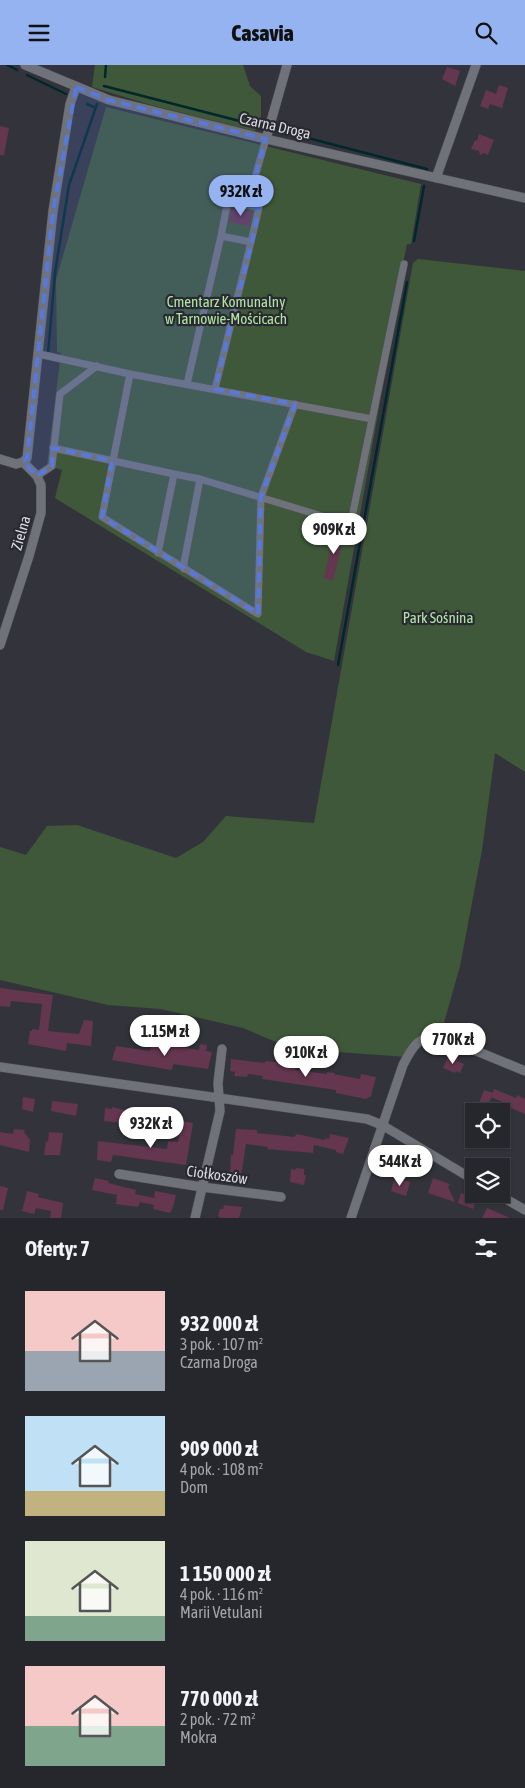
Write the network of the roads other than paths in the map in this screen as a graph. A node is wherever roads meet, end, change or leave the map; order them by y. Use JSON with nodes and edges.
{"nodes":[{"id":1,"x":25,"y":65,"type":"edge"},
{"id":2,"x":287,"y":65,"type":"edge"},
{"id":3,"x":476,"y":65,"type":"edge"},
{"id":4,"x":76,"y":87,"type":"junction"},
{"id":5,"x":266,"y":139,"type":"junction"},
{"id":6,"x":436,"y":178,"type":"junction"},
{"id":7,"x":525,"y":198,"type":"edge"},
{"id":8,"x":247,"y":205,"type":"junction"},
{"id":9,"x":221,"y":236,"type":"junction"},
{"id":10,"x":251,"y":242,"type":"junction"},
{"id":11,"x":404,"y":264,"type":"dead end"},
{"id":12,"x":40,"y":354,"type":"junction"},
{"id":13,"x":97,"y":366,"type":"junction"},
{"id":14,"x":130,"y":374,"type":"junction"},
{"id":15,"x":188,"y":384,"type":"junction"},
{"id":16,"x":215,"y":389,"type":"junction"},
{"id":17,"x":295,"y":405,"type":"junction"},
{"id":18,"x":372,"y":419,"type":"junction"},
{"id":19,"x":53,"y":449,"type":"junction"},
{"id":20,"x":0,"y":459,"type":"edge"},
{"id":21,"x":23,"y":461,"type":"junction"},
{"id":22,"x":112,"y":461,"type":"junction"},
{"id":23,"x":174,"y":474,"type":"junction"},
{"id":24,"x":37,"y":476,"type":"junction"},
{"id":25,"x":200,"y":479,"type":"junction"},
{"id":26,"x":261,"y":497,"type":"junction"},
{"id":27,"x":334,"y":520,"type":"dead end"},
{"id":28,"x":351,"y":522,"type":"dead end"},
{"id":29,"x":158,"y":553,"type":"junction"},
{"id":30,"x":184,"y":569,"type":"junction"},
{"id":31,"x":4,"y":621,"type":"edge"},
{"id":32,"x":0,"y":645,"type":"edge"},
{"id":33,"x":222,"y":1049,"type":"dead end"},
{"id":34,"x":0,"y":1067,"type":"edge"},
{"id":35,"x":525,"y":1071,"type":"edge"},
{"id":36,"x":219,"y":1098,"type":"junction"},
{"id":37,"x":382,"y":1125,"type":"junction"},
{"id":38,"x":118,"y":1174,"type":"dead end"},
{"id":39,"x":465,"y":1175,"type":"edge"},
{"id":40,"x":202,"y":1187,"type":"junction"},
{"id":41,"x":281,"y":1197,"type":"dead end"},
{"id":42,"x":510,"y":1201,"type":"edge"},
{"id":43,"x":525,"y":1210,"type":"edge"},
{"id":44,"x":195,"y":1218,"type":"edge"},
{"id":45,"x":351,"y":1218,"type":"edge"}],
"edges":[{"from":1,"to":4,"type":"street","name":"Czarna Droga"},
{"from":2,"to":5,"type":"street"},
{"from":3,"to":6,"type":"street"},
{"from":4,"to":5,"type":"street","name":"Czarna Droga"},
{"from":4,"to":12,"type":"street"},
{"from":5,"to":6,"type":"street","name":"Czarna Droga"},
{"from":5,"to":8,"type":"street"},
{"from":6,"to":7,"type":"street","name":"Czarna Droga"},
{"from":8,"to":9,"type":"street"},
{"from":8,"to":10,"type":"street"},
{"from":9,"to":10,"type":"street"},
{"from":9,"to":15,"type":"street"},
{"from":10,"to":16,"type":"street"},
{"from":11,"to":18,"type":"street"},
{"from":12,"to":13,"type":"street"},
{"from":12,"to":21,"type":"street"},
{"from":13,"to":14,"type":"street"},
{"from":13,"to":19,"type":"street"},
{"from":14,"to":15,"type":"street"},
{"from":14,"to":22,"type":"street"},
{"from":15,"to":16,"type":"street"},
{"from":16,"to":17,"type":"street"},
{"from":17,"to":18,"type":"street"},
{"from":17,"to":26,"type":"street"},
{"from":18,"to":28,"type":"street"},
{"from":19,"to":22,"type":"street"},
{"from":19,"to":24,"type":"street"},
{"from":20,"to":21,"type":"street"},
{"from":21,"to":24,"type":"street"},
{"from":22,"to":23,"type":"street"},
{"from":22,"to":29,"type":"street"},
{"from":23,"to":25,"type":"street"},
{"from":23,"to":29,"type":"street"},
{"from":24,"to":31,"type":"street","name":"Zielna"},
{"from":25,"to":26,"type":"street"},
{"from":25,"to":30,"type":"street"},
{"from":26,"to":27,"type":"street"},
{"from":26,"to":30,"type":"street"},
{"from":29,"to":30,"type":"street"},
{"from":31,"to":32,"type":"street","name":"Zielna"},
{"from":33,"to":36,"type":"street"},
{"from":34,"to":36,"type":"street"},
{"from":35,"to":37,"type":"street"},
{"from":36,"to":37,"type":"street"},
{"from":36,"to":40,"type":"street"},
{"from":37,"to":39,"type":"street"},
{"from":37,"to":45,"type":"street"},
{"from":38,"to":40,"type":"street","name":"Ciołkoszów"},
{"from":40,"to":41,"type":"street","name":"Ciołkoszów"},
{"from":40,"to":44,"type":"street"},
{"from":42,"to":43,"type":"street"}]}
